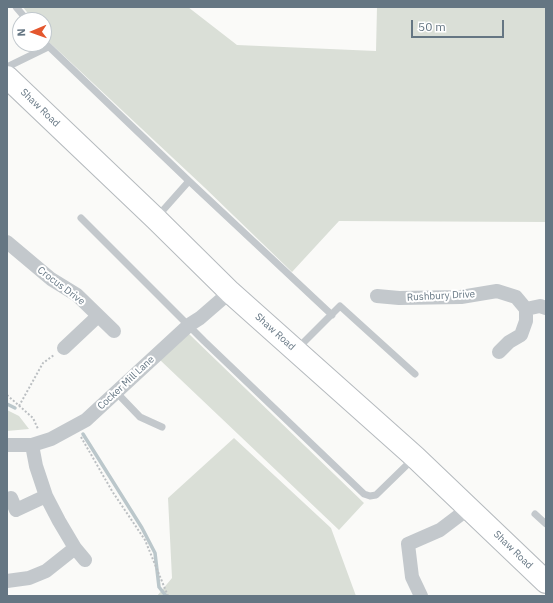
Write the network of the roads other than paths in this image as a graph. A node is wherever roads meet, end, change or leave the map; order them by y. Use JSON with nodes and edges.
{"nodes":[{"id":1,"x":52,"y":50,"type":"edge"},
{"id":2,"x":32,"y":52,"type":"edge"},
{"id":3,"x":7,"y":67,"type":"edge"},
{"id":4,"x":7,"y":77,"type":"edge"},
{"id":5,"x":189,"y":181,"type":"junction"},
{"id":6,"x":81,"y":218,"type":"dead end"},
{"id":7,"x":156,"y":219,"type":"junction"},
{"id":8,"x":8,"y":245,"type":"edge"},
{"id":9,"x":230,"y":292,"type":"junction"},
{"id":10,"x":377,"y":296,"type":"dead end"},
{"id":11,"x":546,"y":308,"type":"edge"},
{"id":12,"x":526,"y":309,"type":"junction"},
{"id":13,"x":332,"y":315,"type":"junction"},
{"id":14,"x":98,"y":316,"type":"junction"},
{"id":15,"x":189,"y":325,"type":"junction"},
{"id":16,"x":114,"y":331,"type":"dead end"},
{"id":17,"x":64,"y":348,"type":"road end"},
{"id":18,"x":296,"y":350,"type":"junction"},
{"id":19,"x":499,"y":352,"type":"dead end"},
{"id":20,"x":415,"y":374,"type":"dead end"},
{"id":21,"x":116,"y":392,"type":"junction"},
{"id":22,"x":162,"y":427,"type":"dead end"},
{"id":23,"x":7,"y":445,"type":"edge"},
{"id":24,"x":32,"y":445,"type":"junction"},
{"id":25,"x":415,"y":457,"type":"junction"},
{"id":26,"x":46,"y":496,"type":"junction"},
{"id":27,"x":11,"y":508,"type":"edge"},
{"id":28,"x":469,"y":508,"type":"junction"},
{"id":29,"x":535,"y":514,"type":"dead end"},
{"id":30,"x":546,"y":524,"type":"edge"},
{"id":31,"x":75,"y":548,"type":"junction"},
{"id":32,"x":85,"y":560,"type":"dead end"},
{"id":33,"x":7,"y":581,"type":"edge"},
{"id":34,"x":543,"y":585,"type":"edge"},
{"id":35,"x":421,"y":596,"type":"edge"}],
"edges":[{"from":1,"to":5,"type":"lane"},
{"from":2,"to":3,"type":"lane"},
{"from":4,"to":7,"type":"main road","name":"Shaw Road"},
{"from":5,"to":7,"type":"lane"},
{"from":5,"to":13,"type":"lane"},
{"from":6,"to":15,"type":"lane"},
{"from":7,"to":9,"type":"main road","name":"Shaw Road"},
{"from":8,"to":14,"type":"street","name":"Crocus Drive"},
{"from":9,"to":15,"type":"street","name":"Cocker Mill Lane"},
{"from":9,"to":18,"type":"main road","name":"Shaw Road"},
{"from":10,"to":12,"type":"street","name":"Rushbury Drive"},
{"from":11,"to":12,"type":"street"},
{"from":12,"to":19,"type":"street"},
{"from":13,"to":18,"type":"lane"},
{"from":13,"to":20,"type":"lane"},
{"from":14,"to":16,"type":"street","name":"Crocus Drive"},
{"from":14,"to":17,"type":"street"},
{"from":15,"to":21,"type":"street","name":"Cocker Mill Lane"},
{"from":15,"to":25,"type":"lane"},
{"from":18,"to":25,"type":"main road","name":"Shaw Road"},
{"from":21,"to":22,"type":"lane"},
{"from":21,"to":24,"type":"street","name":"Cocker Mill Lane"},
{"from":23,"to":24,"type":"street","name":"Cocker Mill Lane"},
{"from":24,"to":26,"type":"street"},
{"from":25,"to":28,"type":"main road","name":"Shaw Road"},
{"from":26,"to":27,"type":"street"},
{"from":26,"to":31,"type":"street"},
{"from":28,"to":34,"type":"main road","name":"Shaw Road"},
{"from":28,"to":35,"type":"street"},
{"from":29,"to":30,"type":"lane"},
{"from":31,"to":32,"type":"street"},
{"from":31,"to":33,"type":"street"}]}
